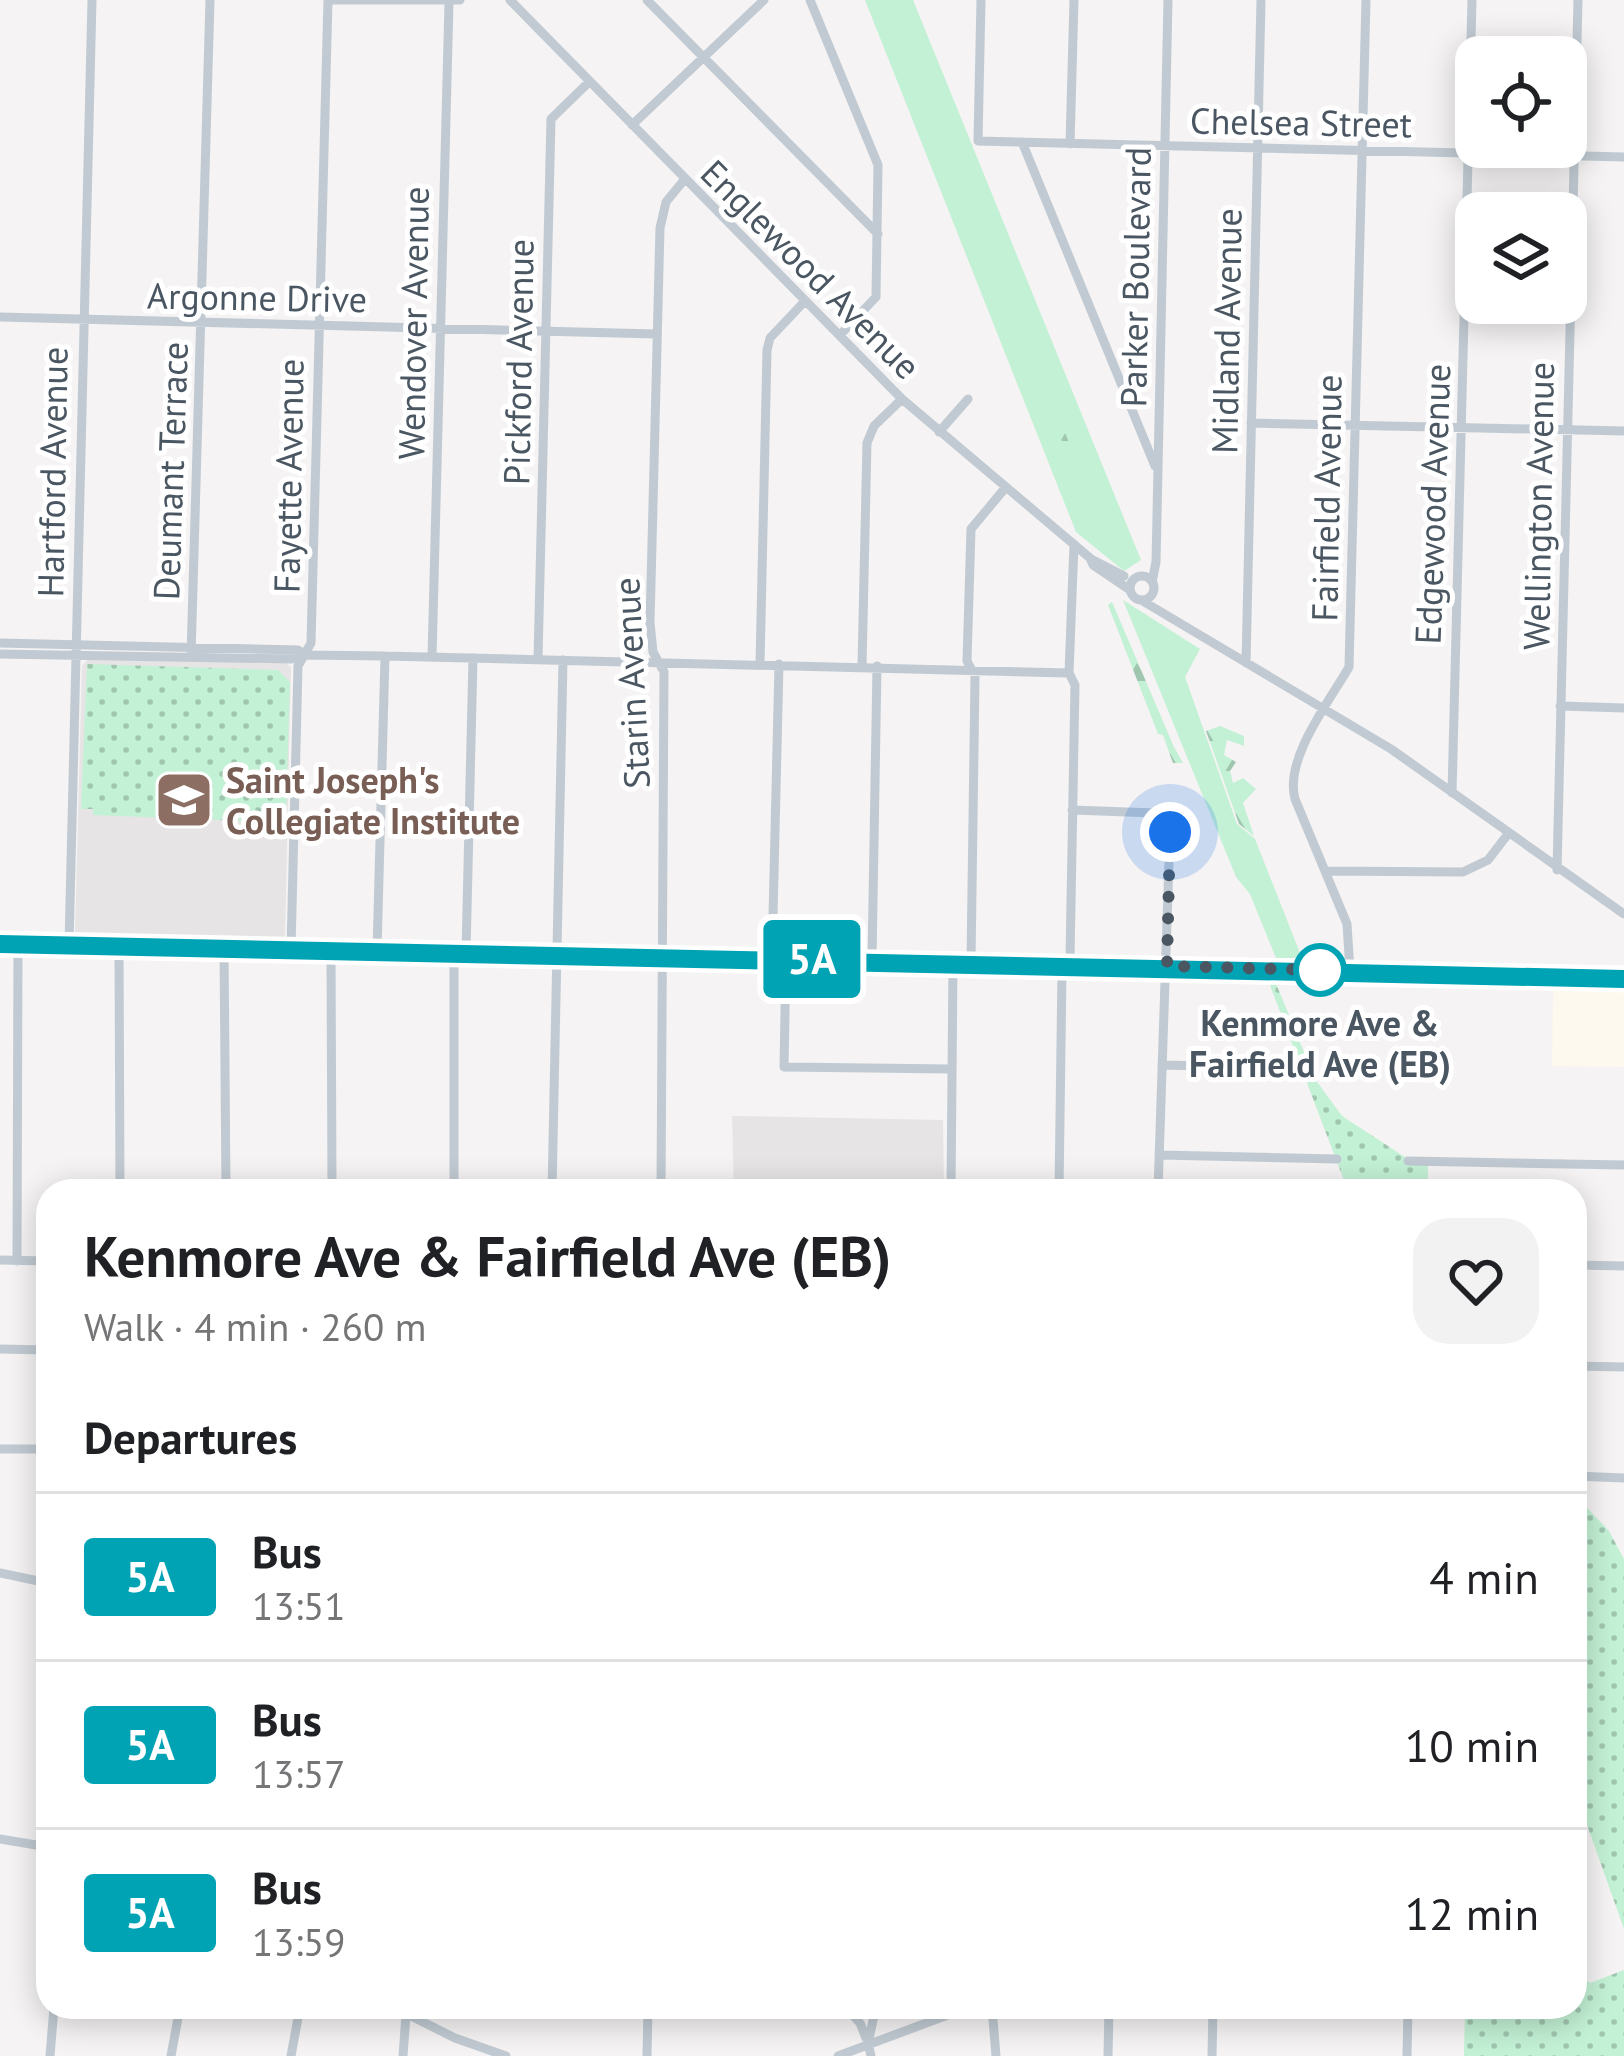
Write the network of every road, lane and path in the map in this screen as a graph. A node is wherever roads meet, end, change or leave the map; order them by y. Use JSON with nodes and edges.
{"nodes":[{"id":1,"x":92,"y":0,"type":"edge"},
{"id":2,"x":210,"y":0,"type":"edge"},
{"id":3,"x":330,"y":0,"type":"edge"},
{"id":4,"x":509,"y":0,"type":"edge"},
{"id":5,"x":647,"y":0,"type":"edge"},
{"id":6,"x":764,"y":0,"type":"edge"},
{"id":7,"x":810,"y":0,"type":"edge"},
{"id":8,"x":981,"y":0,"type":"edge"},
{"id":9,"x":1074,"y":0,"type":"edge"},
{"id":10,"x":1168,"y":0,"type":"edge"},
{"id":11,"x":1261,"y":0,"type":"edge"},
{"id":12,"x":1366,"y":0,"type":"edge"},
{"id":13,"x":1472,"y":0,"type":"edge"},
{"id":14,"x":1578,"y":0,"type":"edge"},
{"id":15,"x":454,"y":1,"type":"edge"},
{"id":16,"x":1471,"y":36,"type":"edge"},
{"id":17,"x":1577,"y":36,"type":"edge"},
{"id":18,"x":702,"y":57,"type":"junction"},
{"id":19,"x":589,"y":82,"type":"junction"},
{"id":20,"x":632,"y":125,"type":"junction"},
{"id":21,"x":1022,"y":142,"type":"junction"},
{"id":22,"x":1070,"y":144,"type":"junction"},
{"id":23,"x":1165,"y":146,"type":"junction"},
{"id":24,"x":1258,"y":147,"type":"junction"},
{"id":25,"x":1362,"y":150,"type":"junction"},
{"id":26,"x":1455,"y":153,"type":"edge"},
{"id":27,"x":1587,"y":156,"type":"edge"},
{"id":28,"x":1624,"y":157,"type":"edge"},
{"id":29,"x":1468,"y":168,"type":"edge"},
{"id":30,"x":1574,"y":168,"type":"edge"},
{"id":31,"x":684,"y":180,"type":"junction"},
{"id":32,"x":878,"y":234,"type":"junction"},
{"id":33,"x":805,"y":301,"type":"junction"},
{"id":34,"x":0,"y":317,"type":"edge"},
{"id":35,"x":83,"y":319,"type":"junction"},
{"id":36,"x":201,"y":322,"type":"junction"},
{"id":37,"x":318,"y":325,"type":"junction"},
{"id":38,"x":440,"y":328,"type":"junction"},
{"id":39,"x":546,"y":331,"type":"junction"},
{"id":40,"x":658,"y":334,"type":"junction"},
{"id":41,"x":840,"y":335,"type":"junction"},
{"id":42,"x":968,"y":398,"type":"dead end"},
{"id":43,"x":902,"y":399,"type":"junction"},
{"id":44,"x":1251,"y":423,"type":"junction"},
{"id":45,"x":1355,"y":425,"type":"junction"},
{"id":46,"x":1461,"y":428,"type":"junction"},
{"id":47,"x":1567,"y":430,"type":"junction"},
{"id":48,"x":1624,"y":431,"type":"edge"},
{"id":49,"x":939,"y":432,"type":"junction"},
{"id":50,"x":1157,"y":471,"type":"junction"},
{"id":51,"x":1006,"y":487,"type":"junction"},
{"id":52,"x":1074,"y":544,"type":"junction"},
{"id":53,"x":1154,"y":555,"type":"junction"},
{"id":54,"x":1134,"y":582,"type":"junction"},
{"id":55,"x":1153,"y":585,"type":"junction"},
{"id":56,"x":1141,"y":600,"type":"junction"},
{"id":57,"x":1166,"y":613,"type":"junction"},
{"id":58,"x":0,"y":643,"type":"edge"},
{"id":59,"x":74,"y":649,"type":"junction"},
{"id":60,"x":192,"y":651,"type":"junction"},
{"id":61,"x":0,"y":654,"type":"edge"},
{"id":62,"x":305,"y":655,"type":"junction"},
{"id":63,"x":385,"y":656,"type":"junction"},
{"id":64,"x":432,"y":657,"type":"junction"},
{"id":65,"x":473,"y":658,"type":"junction"},
{"id":66,"x":538,"y":659,"type":"junction"},
{"id":67,"x":563,"y":660,"type":"junction"},
{"id":68,"x":659,"y":662,"type":"junction"},
{"id":69,"x":1246,"y":663,"type":"junction"},
{"id":70,"x":760,"y":664,"type":"junction"},
{"id":71,"x":779,"y":664,"type":"junction"},
{"id":72,"x":862,"y":666,"type":"junction"},
{"id":73,"x":877,"y":666,"type":"junction"},
{"id":74,"x":972,"y":669,"type":"junction"},
{"id":75,"x":1069,"y":673,"type":"junction"},
{"id":76,"x":1560,"y":706,"type":"junction"},
{"id":77,"x":1624,"y":708,"type":"edge"},
{"id":78,"x":1325,"y":710,"type":"junction"},
{"id":79,"x":1452,"y":793,"type":"junction"},
{"id":80,"x":1072,"y":811,"type":"junction"},
{"id":81,"x":1508,"y":834,"type":"junction"},
{"id":82,"x":1557,"y":870,"type":"junction"},
{"id":83,"x":1324,"y":871,"type":"junction"},
{"id":84,"x":1624,"y":914,"type":"edge"},
{"id":85,"x":0,"y":944,"type":"edge"},
{"id":86,"x":18,"y":944,"type":"junction"},
{"id":87,"x":69,"y":945,"type":"junction"},
{"id":88,"x":119,"y":946,"type":"junction"},
{"id":89,"x":224,"y":948,"type":"junction"},
{"id":90,"x":291,"y":949,"type":"junction"},
{"id":91,"x":331,"y":950,"type":"junction"},
{"id":92,"x":377,"y":951,"type":"junction"},
{"id":93,"x":460,"y":952,"type":"junction"},
{"id":94,"x":556,"y":954,"type":"junction"},
{"id":95,"x":664,"y":956,"type":"junction"},
{"id":96,"x":779,"y":958,"type":"junction"},
{"id":97,"x":872,"y":960,"type":"junction"},
{"id":98,"x":953,"y":962,"type":"junction"},
{"id":99,"x":971,"y":962,"type":"junction"},
{"id":100,"x":1066,"y":964,"type":"junction"},
{"id":101,"x":1167,"y":966,"type":"junction"},
{"id":102,"x":1350,"y":971,"type":"junction"},
{"id":103,"x":1624,"y":979,"type":"edge"},
{"id":104,"x":1162,"y":1065,"type":"junction"},
{"id":105,"x":1296,"y":1068,"type":"dead end"},
{"id":106,"x":952,"y":1069,"type":"junction"},
{"id":107,"x":1160,"y":1154,"type":"junction"},
{"id":108,"x":1336,"y":1159,"type":"dead end"},
{"id":109,"x":1408,"y":1161,"type":"dead end"},
{"id":110,"x":1624,"y":1165,"type":"edge"},
{"id":111,"x":119,"y":1179,"type":"edge"},
{"id":112,"x":226,"y":1179,"type":"edge"},
{"id":113,"x":332,"y":1179,"type":"edge"},
{"id":114,"x":454,"y":1179,"type":"edge"},
{"id":115,"x":552,"y":1179,"type":"edge"},
{"id":116,"x":661,"y":1179,"type":"edge"},
{"id":117,"x":951,"y":1179,"type":"edge"},
{"id":118,"x":1059,"y":1179,"type":"edge"},
{"id":119,"x":1159,"y":1179,"type":"edge"},
{"id":120,"x":0,"y":1261,"type":"edge"},
{"id":121,"x":17,"y":1261,"type":"junction"},
{"id":122,"x":36,"y":1262,"type":"edge"},
{"id":123,"x":1587,"y":1265,"type":"edge"},
{"id":124,"x":1624,"y":1266,"type":"edge"},
{"id":125,"x":0,"y":1349,"type":"edge"},
{"id":126,"x":36,"y":1350,"type":"edge"},
{"id":127,"x":1587,"y":1366,"type":"edge"},
{"id":128,"x":1624,"y":1367,"type":"edge"},
{"id":129,"x":0,"y":1449,"type":"edge"},
{"id":130,"x":36,"y":1449,"type":"edge"},
{"id":131,"x":1587,"y":1476,"type":"edge"},
{"id":132,"x":1624,"y":1478,"type":"edge"},
{"id":133,"x":0,"y":1573,"type":"edge"},
{"id":134,"x":36,"y":1580,"type":"edge"},
{"id":135,"x":0,"y":1839,"type":"edge"},
{"id":136,"x":36,"y":1845,"type":"edge"},
{"id":137,"x":53,"y":2019,"type":"edge"},
{"id":138,"x":179,"y":2019,"type":"edge"},
{"id":139,"x":298,"y":2019,"type":"edge"},
{"id":140,"x":406,"y":2019,"type":"edge"},
{"id":141,"x":416,"y":2019,"type":"edge"},
{"id":142,"x":649,"y":2019,"type":"edge"},
{"id":143,"x":856,"y":2019,"type":"edge"},
{"id":144,"x":873,"y":2019,"type":"edge"},
{"id":145,"x":935,"y":2019,"type":"edge"},
{"id":146,"x":993,"y":2019,"type":"edge"},
{"id":147,"x":1109,"y":2019,"type":"edge"},
{"id":148,"x":1213,"y":2019,"type":"edge"},
{"id":149,"x":1408,"y":2019,"type":"edge"},
{"id":150,"x":868,"y":2043,"type":"junction"},
{"id":151,"x":50,"y":2056,"type":"edge"},
{"id":152,"x":171,"y":2056,"type":"edge"},
{"id":153,"x":291,"y":2056,"type":"edge"},
{"id":154,"x":403,"y":2056,"type":"edge"},
{"id":155,"x":506,"y":2056,"type":"edge"},
{"id":156,"x":647,"y":2056,"type":"edge"},
{"id":157,"x":838,"y":2056,"type":"edge"},
{"id":158,"x":872,"y":2056,"type":"edge"},
{"id":159,"x":996,"y":2056,"type":"edge"},
{"id":160,"x":1108,"y":2056,"type":"edge"},
{"id":161,"x":1212,"y":2056,"type":"edge"},
{"id":162,"x":1407,"y":2056,"type":"edge"}],
"edges":[{"from":1,"to":35,"type":"street","name":"Hartford Avenue"},
{"from":2,"to":36,"type":"street","name":"Deumant Terrace"},
{"from":3,"to":15,"type":"street"},
{"from":3,"to":37,"type":"street","name":"Fayette Avenue"},
{"from":4,"to":19,"type":"street","name":"Englewood Avenue"},
{"from":5,"to":18,"type":"street"},
{"from":6,"to":18,"type":"street"},
{"from":7,"to":32,"type":"street"},
{"from":8,"to":21,"type":"street","name":"Chelsea Street"},
{"from":9,"to":22,"type":"street"},
{"from":10,"to":23,"type":"street","name":"Parker Boulevard"},
{"from":11,"to":24,"type":"street","name":"Midland Avenue"},
{"from":12,"to":25,"type":"street","name":"Fairfield Avenue"},
{"from":13,"to":16,"type":"street","name":"Edgewood Avenue"},
{"from":14,"to":17,"type":"street","name":"Wellington Avenue"},
{"from":15,"to":38,"type":"street","name":"Wendover Avenue"},
{"from":18,"to":20,"type":"street"},
{"from":18,"to":32,"type":"street"},
{"from":19,"to":20,"type":"street","name":"Englewood Avenue"},
{"from":19,"to":39,"type":"street","name":"Pickford Avenue"},
{"from":20,"to":31,"type":"street","name":"Englewood Avenue"},
{"from":21,"to":22,"type":"street","name":"Chelsea Street"},
{"from":21,"to":50,"type":"street"},
{"from":22,"to":23,"type":"street","name":"Chelsea Street"},
{"from":23,"to":24,"type":"street","name":"Chelsea Street"},
{"from":23,"to":50,"type":"street","name":"Parker Boulevard"},
{"from":24,"to":25,"type":"street","name":"Chelsea Street"},
{"from":24,"to":44,"type":"street","name":"Midland Avenue"},
{"from":25,"to":26,"type":"street","name":"Chelsea Street"},
{"from":25,"to":45,"type":"street","name":"Fairfield Avenue"},
{"from":27,"to":28,"type":"street","name":"Chelsea Street"},
{"from":29,"to":46,"type":"street","name":"Edgewood Avenue"},
{"from":30,"to":47,"type":"street","name":"Wellington Avenue"},
{"from":31,"to":33,"type":"street","name":"Englewood Avenue"},
{"from":31,"to":40,"type":"street","name":"Starin Avenue"},
{"from":32,"to":41,"type":"street"},
{"from":33,"to":41,"type":"street","name":"Englewood Avenue"},
{"from":33,"to":70,"type":"street"},
{"from":34,"to":35,"type":"street","name":"Argonne Drive"},
{"from":35,"to":36,"type":"street","name":"Argonne Drive"},
{"from":35,"to":59,"type":"street","name":"Hartford Avenue"},
{"from":36,"to":37,"type":"street","name":"Argonne Drive"},
{"from":36,"to":60,"type":"street","name":"Deumant Terrace"},
{"from":37,"to":38,"type":"street","name":"Argonne Drive"},
{"from":37,"to":62,"type":"street","name":"Fayette Avenue"},
{"from":38,"to":39,"type":"street","name":"Argonne Drive"},
{"from":38,"to":64,"type":"street","name":"Wendover Avenue"},
{"from":39,"to":40,"type":"street","name":"Argonne Drive"},
{"from":39,"to":66,"type":"street","name":"Pickford Avenue"},
{"from":40,"to":68,"type":"street","name":"Starin Avenue"},
{"from":41,"to":43,"type":"street","name":"Englewood Avenue"},
{"from":42,"to":49,"type":"street"},
{"from":43,"to":49,"type":"street","name":"Englewood Avenue"},
{"from":43,"to":72,"type":"street"},
{"from":44,"to":45,"type":"street"},
{"from":44,"to":69,"type":"street","name":"Midland Avenue"},
{"from":45,"to":46,"type":"street"},
{"from":45,"to":78,"type":"street","name":"Fairfield Avenue"},
{"from":46,"to":47,"type":"street"},
{"from":46,"to":79,"type":"street","name":"Edgewood Avenue"},
{"from":47,"to":48,"type":"street"},
{"from":47,"to":76,"type":"street","name":"Wellington Avenue"},
{"from":49,"to":51,"type":"street","name":"Englewood Avenue"},
{"from":50,"to":53,"type":"street","name":"Parker Boulevard"},
{"from":51,"to":52,"type":"street","name":"Englewood Avenue"},
{"from":51,"to":74,"type":"street"},
{"from":52,"to":54,"type":"street","name":"Englewood Avenue"},
{"from":52,"to":75,"type":"street"},
{"from":53,"to":54,"type":"street"},
{"from":53,"to":55,"type":"street","name":"Parker Boulevard"},
{"from":54,"to":55,"type":"street","name":"Englewood Avenue"},
{"from":54,"to":56,"type":"street","name":"Englewood Avenue"},
{"from":55,"to":56,"type":"street"},
{"from":55,"to":57,"type":"street"},
{"from":56,"to":57,"type":"street","name":"Englewood Avenue"},
{"from":57,"to":69,"type":"street","name":"Englewood Avenue"},
{"from":58,"to":59,"type":"street"},
{"from":59,"to":60,"type":"street"},
{"from":59,"to":61,"type":"street"},
{"from":59,"to":87,"type":"street","name":"Hartford Avenue"},
{"from":60,"to":62,"type":"street"},
{"from":62,"to":63,"type":"street"},
{"from":62,"to":90,"type":"street","name":"Fayette Avenue"},
{"from":63,"to":64,"type":"street"},
{"from":63,"to":92,"type":"street"},
{"from":64,"to":65,"type":"street"},
{"from":65,"to":66,"type":"street"},
{"from":65,"to":93,"type":"street"},
{"from":66,"to":67,"type":"street"},
{"from":67,"to":68,"type":"street"},
{"from":67,"to":94,"type":"street"},
{"from":68,"to":70,"type":"street"},
{"from":68,"to":95,"type":"street","name":"Starin Avenue"},
{"from":69,"to":78,"type":"street","name":"Englewood Avenue"},
{"from":70,"to":71,"type":"street"},
{"from":71,"to":72,"type":"street"},
{"from":71,"to":96,"type":"street"},
{"from":72,"to":73,"type":"street"},
{"from":73,"to":74,"type":"street"},
{"from":73,"to":97,"type":"street"},
{"from":74,"to":75,"type":"street"},
{"from":74,"to":99,"type":"street"},
{"from":75,"to":80,"type":"street"},
{"from":76,"to":77,"type":"street"},
{"from":76,"to":82,"type":"street","name":"Wellington Avenue"},
{"from":78,"to":79,"type":"street","name":"Englewood Avenue"},
{"from":78,"to":83,"type":"street","name":"Fairfield Avenue"},
{"from":79,"to":81,"type":"street","name":"Englewood Avenue"},
{"from":80,"to":100,"type":"street"},
{"from":80,"to":101,"type":"street"},
{"from":81,"to":82,"type":"street","name":"Englewood Avenue"},
{"from":81,"to":83,"type":"street"},
{"from":82,"to":84,"type":"street","name":"Englewood Avenue"},
{"from":83,"to":102,"type":"street","name":"Fairfield Avenue"},
{"from":85,"to":86,"type":"main road"},
{"from":86,"to":87,"type":"main road"},
{"from":86,"to":121,"type":"street"},
{"from":87,"to":88,"type":"main road"},
{"from":88,"to":89,"type":"main road"},
{"from":88,"to":111,"type":"street"},
{"from":89,"to":90,"type":"main road"},
{"from":89,"to":112,"type":"street"},
{"from":90,"to":91,"type":"main road"},
{"from":91,"to":92,"type":"main road"},
{"from":91,"to":113,"type":"street"},
{"from":92,"to":93,"type":"main road"},
{"from":93,"to":94,"type":"main road"},
{"from":93,"to":114,"type":"street"},
{"from":94,"to":95,"type":"main road"},
{"from":94,"to":115,"type":"street"},
{"from":95,"to":96,"type":"main road"},
{"from":95,"to":116,"type":"street","name":"Starin Avenue"},
{"from":96,"to":97,"type":"main road"},
{"from":96,"to":106,"type":"street"},
{"from":97,"to":98,"type":"main road"},
{"from":98,"to":99,"type":"main road"},
{"from":98,"to":106,"type":"street"},
{"from":99,"to":100,"type":"main road"},
{"from":100,"to":101,"type":"main road"},
{"from":100,"to":118,"type":"street"},
{"from":101,"to":102,"type":"main road"},
{"from":101,"to":104,"type":"street"},
{"from":102,"to":103,"type":"main road"},
{"from":104,"to":105,"type":"street"},
{"from":104,"to":107,"type":"street"},
{"from":106,"to":117,"type":"street"},
{"from":107,"to":108,"type":"street"},
{"from":107,"to":119,"type":"street"},
{"from":109,"to":110,"type":"street"},
{"from":120,"to":121,"type":"street"},
{"from":121,"to":122,"type":"street"},
{"from":123,"to":124,"type":"street"},
{"from":125,"to":126,"type":"street"},
{"from":127,"to":128,"type":"street"},
{"from":129,"to":130,"type":"street"},
{"from":131,"to":132,"type":"street"},
{"from":133,"to":134,"type":"street"},
{"from":135,"to":136,"type":"street"},
{"from":137,"to":151,"type":"street"},
{"from":138,"to":152,"type":"street"},
{"from":139,"to":153,"type":"street"},
{"from":140,"to":154,"type":"street"},
{"from":141,"to":155,"type":"street"},
{"from":142,"to":156,"type":"street"},
{"from":143,"to":150,"type":"street"},
{"from":144,"to":150,"type":"street"},
{"from":145,"to":150,"type":"street"},
{"from":146,"to":159,"type":"street"},
{"from":147,"to":160,"type":"street"},
{"from":148,"to":161,"type":"street"},
{"from":149,"to":162,"type":"street"},
{"from":150,"to":157,"type":"street"},
{"from":150,"to":158,"type":"street"}]}
